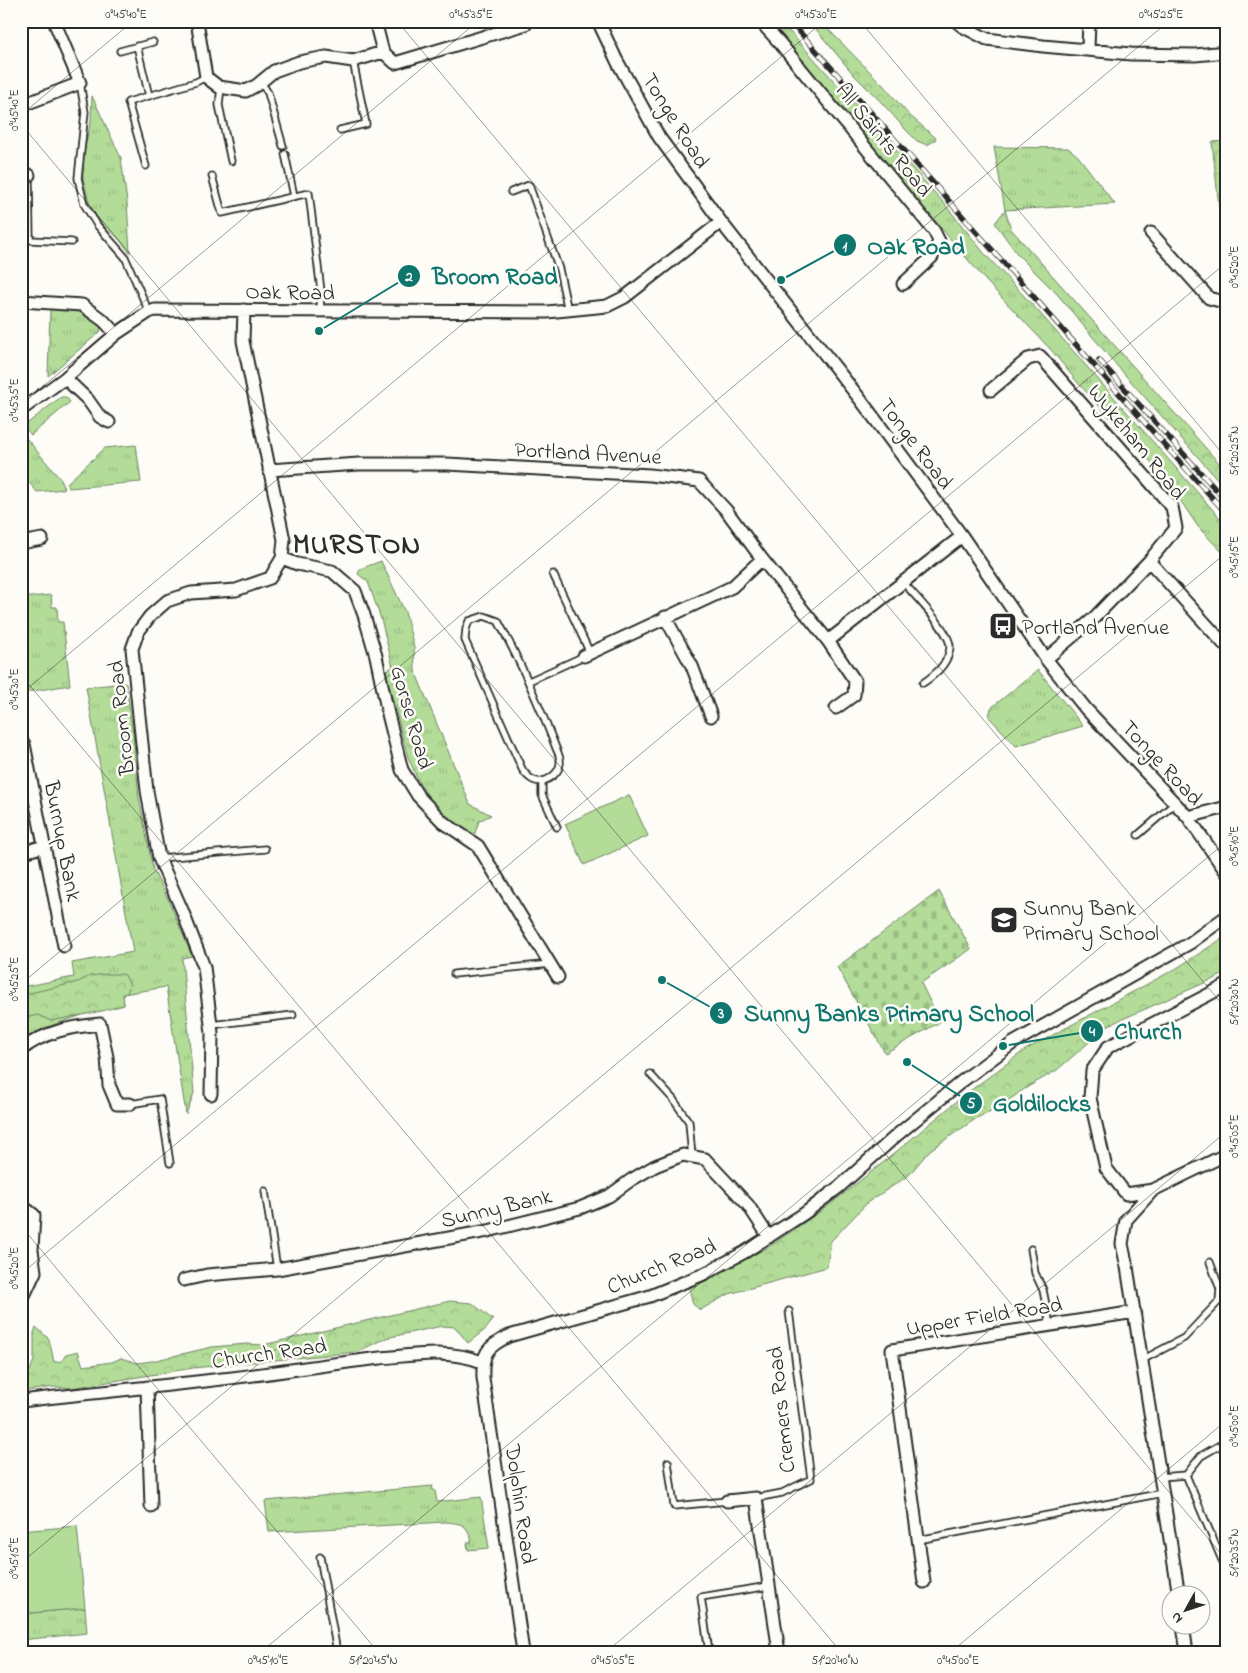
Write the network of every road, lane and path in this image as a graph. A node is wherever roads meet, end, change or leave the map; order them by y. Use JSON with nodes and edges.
{"nodes":[{"id":1,"x":54,"y":21,"type":"edge"},
{"id":2,"x":197,"y":21,"type":"edge"},
{"id":3,"x":375,"y":21,"type":"edge"},
{"id":4,"x":598,"y":21,"type":"edge"},
{"id":5,"x":760,"y":21,"type":"edge"},
{"id":6,"x":956,"y":21,"type":"edge"},
{"id":7,"x":1089,"y":21,"type":"edge"},
{"id":8,"x":526,"y":24,"type":"dead end"},
{"id":9,"x":153,"y":42,"type":"dead end"},
{"id":10,"x":136,"y":46,"type":"junction"},
{"id":11,"x":1088,"y":50,"type":"junction"},
{"id":12,"x":120,"y":51,"type":"dead end"},
{"id":13,"x":383,"y":52,"type":"junction"},
{"id":14,"x":1227,"y":52,"type":"edge"},
{"id":15,"x":353,"y":61,"type":"junction"},
{"id":16,"x":206,"y":77,"type":"junction"},
{"id":17,"x":261,"y":82,"type":"junction"},
{"id":18,"x":80,"y":83,"type":"junction"},
{"id":19,"x":221,"y":87,"type":"junction"},
{"id":20,"x":150,"y":96,"type":"junction"},
{"id":21,"x":21,"y":103,"type":"edge"},
{"id":22,"x":340,"y":130,"type":"dead end"},
{"id":23,"x":283,"y":146,"type":"dead end"},
{"id":24,"x":285,"y":154,"type":"dead end"},
{"id":25,"x":231,"y":161,"type":"dead end"},
{"id":26,"x":146,"y":166,"type":"dead end"},
{"id":27,"x":25,"y":175,"type":"edge"},
{"id":28,"x":212,"y":176,"type":"dead end"},
{"id":29,"x":511,"y":192,"type":"dead end"},
{"id":30,"x":294,"y":196,"type":"junction"},
{"id":31,"x":721,"y":222,"type":"junction"},
{"id":32,"x":1151,"y":233,"type":"dead end"},
{"id":33,"x":72,"y":242,"type":"dead end"},
{"id":34,"x":903,"y":284,"type":"dead end"},
{"id":35,"x":21,"y":301,"type":"edge"},
{"id":36,"x":1227,"y":303,"type":"edge"},
{"id":37,"x":244,"y":310,"type":"junction"},
{"id":38,"x":568,"y":311,"type":"junction"},
{"id":39,"x":149,"y":312,"type":"junction"},
{"id":40,"x":320,"y":312,"type":"junction"},
{"id":41,"x":116,"y":334,"type":"junction"},
{"id":42,"x":65,"y":378,"type":"junction"},
{"id":43,"x":991,"y":390,"type":"dead end"},
{"id":44,"x":21,"y":410,"type":"edge"},
{"id":45,"x":109,"y":422,"type":"dead end"},
{"id":46,"x":269,"y":470,"type":"junction"},
{"id":47,"x":962,"y":536,"type":"junction"},
{"id":48,"x":42,"y":539,"type":"dead end"},
{"id":49,"x":21,"y":543,"type":"edge"},
{"id":50,"x":282,"y":558,"type":"junction"},
{"id":51,"x":762,"y":559,"type":"junction"},
{"id":52,"x":1149,"y":560,"type":"junction"},
{"id":53,"x":553,"y":574,"type":"dead end"},
{"id":54,"x":903,"y":582,"type":"junction"},
{"id":55,"x":665,"y":617,"type":"junction"},
{"id":56,"x":828,"y":641,"type":"junction"},
{"id":57,"x":1224,"y":644,"type":"dead end"},
{"id":58,"x":587,"y":654,"type":"junction"},
{"id":59,"x":1046,"y":659,"type":"junction"},
{"id":60,"x":529,"y":681,"type":"junction"},
{"id":61,"x":923,"y":683,"type":"dead end"},
{"id":62,"x":836,"y":708,"type":"dead end"},
{"id":63,"x":711,"y":716,"type":"dead end"},
{"id":64,"x":24,"y":744,"type":"dead end"},
{"id":65,"x":542,"y":781,"type":"junction"},
{"id":66,"x":1175,"y":803,"type":"junction"},
{"id":67,"x":1227,"y":806,"type":"edge"},
{"id":68,"x":1188,"y":817,"type":"junction"},
{"id":69,"x":557,"y":827,"type":"dead end"},
{"id":70,"x":1138,"y":835,"type":"dead end"},
{"id":71,"x":44,"y":846,"type":"junction"},
{"id":72,"x":265,"y":849,"type":"dead end"},
{"id":73,"x":21,"y":853,"type":"edge"},
{"id":74,"x":159,"y":858,"type":"junction"},
{"id":75,"x":1227,"y":873,"type":"edge"},
{"id":76,"x":1227,"y":916,"type":"edge"},
{"id":77,"x":64,"y":946,"type":"dead end"},
{"id":78,"x":550,"y":964,"type":"junction"},
{"id":79,"x":454,"y":974,"type":"dead end"},
{"id":80,"x":558,"y":977,"type":"dead end"},
{"id":81,"x":1227,"y":986,"type":"edge"},
{"id":82,"x":293,"y":1015,"type":"dead end"},
{"id":83,"x":211,"y":1025,"type":"junction"},
{"id":84,"x":21,"y":1050,"type":"edge"},
{"id":85,"x":650,"y":1074,"type":"dead end"},
{"id":86,"x":211,"y":1094,"type":"dead end"},
{"id":87,"x":130,"y":1104,"type":"joint"},
{"id":88,"x":1227,"y":1154,"type":"edge"},
{"id":89,"x":692,"y":1157,"type":"junction"},
{"id":90,"x":170,"y":1163,"type":"dead end"},
{"id":91,"x":1153,"y":1190,"type":"junction"},
{"id":92,"x":265,"y":1191,"type":"dead end"},
{"id":93,"x":21,"y":1205,"type":"edge"},
{"id":94,"x":769,"y":1237,"type":"junction"},
{"id":95,"x":1031,"y":1249,"type":"dead end"},
{"id":96,"x":1210,"y":1262,"type":"dead end"},
{"id":97,"x":277,"y":1270,"type":"junction"},
{"id":98,"x":184,"y":1280,"type":"dead end"},
{"id":99,"x":21,"y":1302,"type":"edge"},
{"id":100,"x":789,"y":1310,"type":"dead end"},
{"id":101,"x":1134,"y":1312,"type":"junction"},
{"id":102,"x":1050,"y":1325,"type":"junction"},
{"id":103,"x":1142,"y":1360,"type":"junction"},
{"id":104,"x":482,"y":1362,"type":"junction"},
{"id":105,"x":146,"y":1387,"type":"junction"},
{"id":106,"x":21,"y":1400,"type":"edge"},
{"id":107,"x":1227,"y":1441,"type":"edge"},
{"id":108,"x":668,"y":1462,"type":"dead end"},
{"id":109,"x":1186,"y":1475,"type":"junction"},
{"id":110,"x":1160,"y":1477,"type":"junction"},
{"id":111,"x":1163,"y":1492,"type":"junction"},
{"id":112,"x":756,"y":1498,"type":"junction"},
{"id":113,"x":728,"y":1501,"type":"joint"},
{"id":114,"x":151,"y":1506,"type":"dead end"},
{"id":115,"x":918,"y":1540,"type":"junction"},
{"id":116,"x":320,"y":1557,"type":"dead end"},
{"id":117,"x":1227,"y":1572,"type":"edge"},
{"id":118,"x":924,"y":1582,"type":"dead end"},
{"id":119,"x":769,"y":1586,"type":"junction"},
{"id":120,"x":1177,"y":1586,"type":"edge"},
{"id":121,"x":1185,"y":1636,"type":"edge"},
{"id":122,"x":337,"y":1652,"type":"edge"},
{"id":123,"x":523,"y":1652,"type":"edge"},
{"id":124,"x":709,"y":1652,"type":"edge"},
{"id":125,"x":779,"y":1652,"type":"edge"},
{"id":126,"x":1188,"y":1652,"type":"edge"}],
"edges":[{"from":1,"to":18,"type":"street"},
{"from":2,"to":16,"type":"street"},
{"from":3,"to":13,"type":"street"},
{"from":4,"to":31,"type":"street","name":"Tonge Road"},
{"from":5,"to":34,"type":"street","name":"All Saints Road"},
{"from":6,"to":11,"type":"street"},
{"from":7,"to":11,"type":"street"},
{"from":8,"to":13,"type":"street"},
{"from":9,"to":10,"type":"lane"},
{"from":10,"to":12,"type":"lane"},
{"from":10,"to":20,"type":"lane"},
{"from":11,"to":14,"type":"street"},
{"from":13,"to":15,"type":"street"},
{"from":15,"to":17,"type":"street"},
{"from":15,"to":22,"type":"lane"},
{"from":16,"to":19,"type":"street"},
{"from":16,"to":20,"type":"lane"},
{"from":17,"to":19,"type":"street"},
{"from":17,"to":23,"type":"lane"},
{"from":18,"to":21,"type":"street"},
{"from":18,"to":39,"type":"lane"},
{"from":19,"to":25,"type":"lane"},
{"from":20,"to":26,"type":"lane"},
{"from":24,"to":30,"type":"lane"},
{"from":27,"to":33,"type":"lane"},
{"from":28,"to":30,"type":"lane"},
{"from":29,"to":38,"type":"lane"},
{"from":30,"to":40,"type":"lane"},
{"from":31,"to":38,"type":"street","name":"Oak Road"},
{"from":31,"to":47,"type":"street","name":"Tonge Road"},
{"from":32,"to":36,"type":"street"},
{"from":35,"to":41,"type":"street"},
{"from":37,"to":39,"type":"street","name":"Oak Road"},
{"from":37,"to":40,"type":"street","name":"Oak Road"},
{"from":37,"to":46,"type":"street"},
{"from":38,"to":40,"type":"street","name":"Oak Road"},
{"from":39,"to":41,"type":"street","name":"Oak Road"},
{"from":41,"to":42,"type":"street","name":"Oak Road"},
{"from":42,"to":44,"type":"street","name":"Oak Road"},
{"from":42,"to":45,"type":"street"},
{"from":43,"to":52,"type":"street","name":"Wykeham Road"},
{"from":46,"to":50,"type":"street"},
{"from":46,"to":51,"type":"street","name":"Portland Avenue"},
{"from":47,"to":54,"type":"street"},
{"from":47,"to":59,"type":"street","name":"Tonge Road"},
{"from":48,"to":49,"type":"street"},
{"from":50,"to":74,"type":"street","name":"Broom Road"},
{"from":50,"to":78,"type":"street","name":"Gorse Road"},
{"from":51,"to":55,"type":"street"},
{"from":51,"to":56,"type":"street","name":"Portland Avenue"},
{"from":52,"to":57,"type":"street"},
{"from":52,"to":59,"type":"street","name":"Wykeham Road"},
{"from":53,"to":58,"type":"lane"},
{"from":54,"to":56,"type":"street"},
{"from":54,"to":61,"type":"lane"},
{"from":55,"to":58,"type":"street"},
{"from":55,"to":63,"type":"street"},
{"from":56,"to":62,"type":"street","name":"Portland Avenue"},
{"from":58,"to":60,"type":"lane"},
{"from":59,"to":66,"type":"street","name":"Tonge Road"},
{"from":60,"to":65,"type":"lane"},
{"from":60,"to":65,"type":"lane"},
{"from":64,"to":71,"type":"street","name":"Burnup Bank"},
{"from":65,"to":69,"type":"lane"},
{"from":66,"to":68,"type":"street","name":"Tonge Road"},
{"from":66,"to":70,"type":"lane"},
{"from":67,"to":68,"type":"street"},
{"from":68,"to":75,"type":"street","name":"Tonge Road"},
{"from":71,"to":73,"type":"street"},
{"from":71,"to":77,"type":"street","name":"Burnup Bank"},
{"from":72,"to":74,"type":"lane"},
{"from":74,"to":83,"type":"street","name":"Broom Road"},
{"from":76,"to":94,"type":"street","name":"Church Road"},
{"from":78,"to":79,"type":"lane"},
{"from":78,"to":80,"type":"street","name":"Gorse Road"},
{"from":81,"to":91,"type":"street"},
{"from":82,"to":83,"type":"lane"},
{"from":83,"to":86,"type":"street","name":"Broom Road"},
{"from":84,"to":87,"type":"street"},
{"from":85,"to":89,"type":"lane"},
{"from":87,"to":90,"type":"lane"},
{"from":88,"to":91,"type":"street"},
{"from":89,"to":94,"type":"street"},
{"from":89,"to":97,"type":"street","name":"Sunny Bank"},
{"from":91,"to":101,"type":"street"},
{"from":92,"to":97,"type":"lane"},
{"from":93,"to":99,"type":"street"},
{"from":94,"to":104,"type":"street","name":"Church Road"},
{"from":95,"to":102,"type":"lane"},
{"from":96,"to":103,"type":"lane"},
{"from":97,"to":98,"type":"street","name":"Sunny Bank"},
{"from":100,"to":112,"type":"lane","name":"Cremers Road"},
{"from":101,"to":102,"type":"street","name":"Upper Field Road"},
{"from":101,"to":103,"type":"street"},
{"from":102,"to":115,"type":"street","name":"Upper Field Road"},
{"from":103,"to":110,"type":"street"},
{"from":104,"to":105,"type":"street","name":"Church Road"},
{"from":104,"to":123,"type":"street","name":"Dolphin Road"},
{"from":105,"to":106,"type":"street","name":"Church Road"},
{"from":105,"to":114,"type":"street"},
{"from":107,"to":109,"type":"lane"},
{"from":108,"to":113,"type":"lane"},
{"from":109,"to":110,"type":"lane"},
{"from":109,"to":117,"type":"lane"},
{"from":110,"to":111,"type":"street"},
{"from":111,"to":115,"type":"lane"},
{"from":111,"to":120,"type":"street"},
{"from":112,"to":113,"type":"street","name":"Cremers Road"},
{"from":112,"to":119,"type":"street","name":"Cremers Road"},
{"from":115,"to":118,"type":"street","name":"Upper Field Road"},
{"from":116,"to":122,"type":"lane"},
{"from":119,"to":124,"type":"lane"},
{"from":119,"to":125,"type":"street","name":"Cremers Road"},
{"from":121,"to":126,"type":"street"}]}
